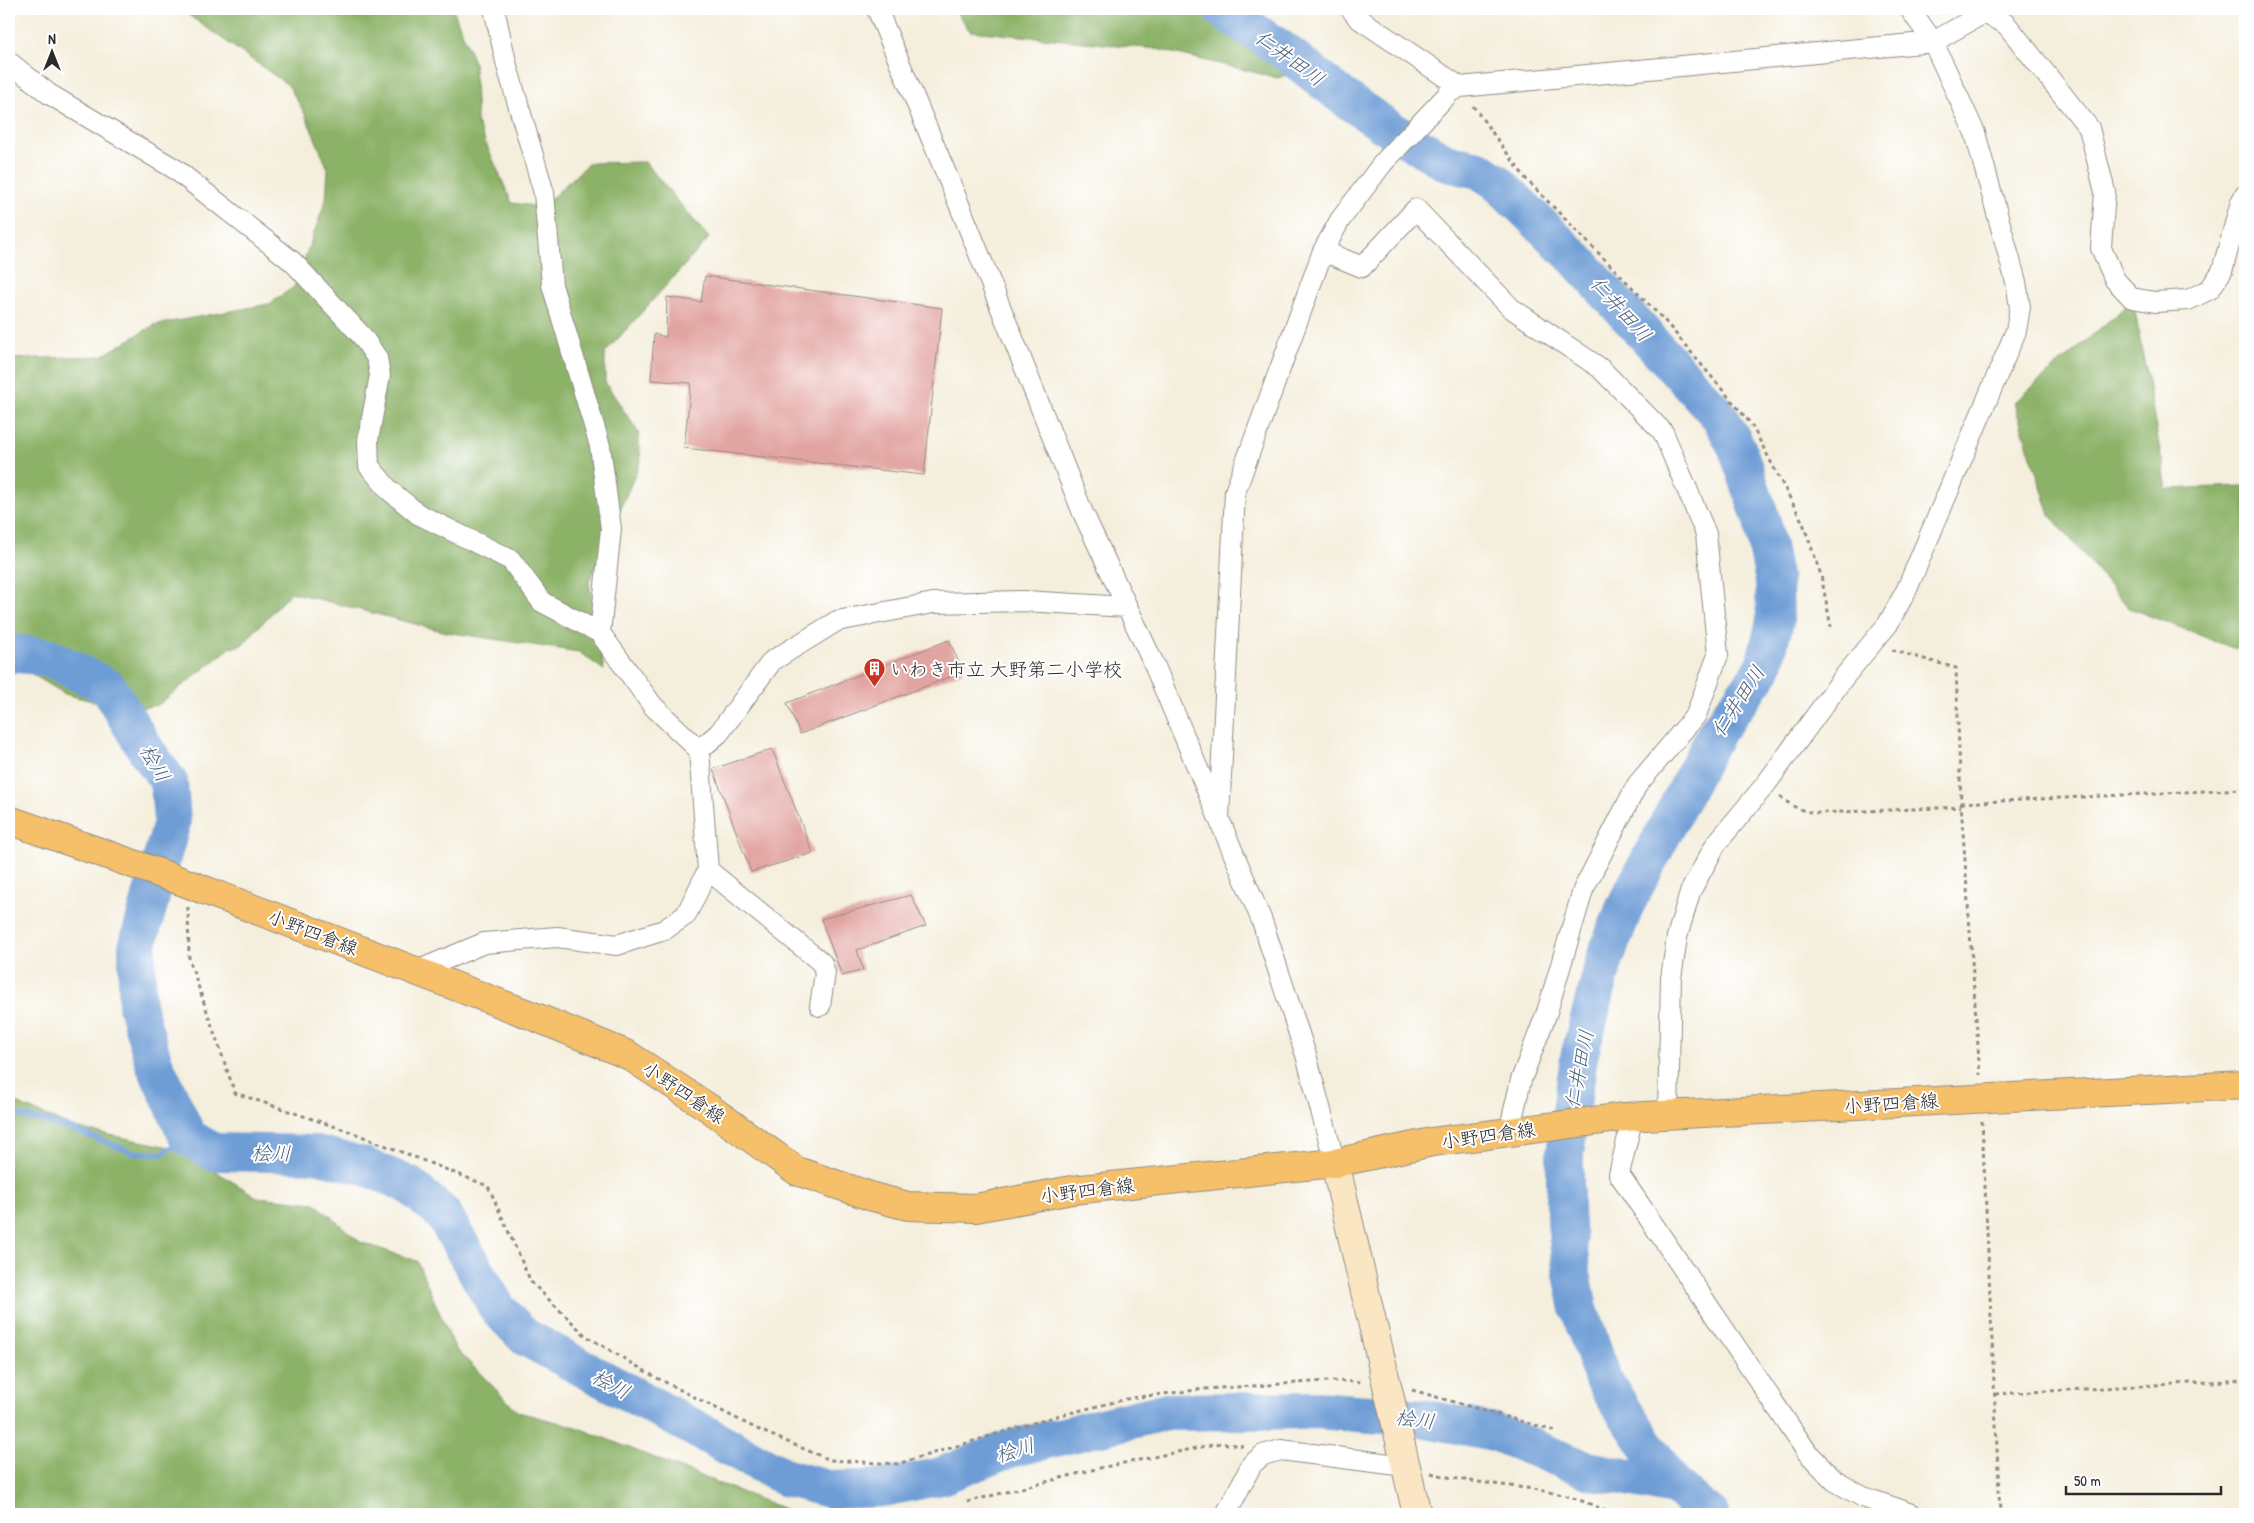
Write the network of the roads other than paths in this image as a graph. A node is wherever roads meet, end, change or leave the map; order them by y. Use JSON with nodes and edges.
{"nodes":[{"id":1,"x":494,"y":9,"type":"edge"},
{"id":2,"x":877,"y":9,"type":"edge"},
{"id":3,"x":1351,"y":9,"type":"edge"},
{"id":4,"x":1910,"y":9,"type":"edge"},
{"id":5,"x":1933,"y":42,"type":"junction"},
{"id":6,"x":9,"y":62,"type":"edge"},
{"id":7,"x":1455,"y":90,"type":"junction"},
{"id":8,"x":2245,"y":195,"type":"edge"},
{"id":9,"x":1323,"y":250,"type":"junction"},
{"id":10,"x":1127,"y":607,"type":"junction"},
{"id":11,"x":600,"y":633,"type":"junction"},
{"id":12,"x":698,"y":750,"type":"junction"},
{"id":13,"x":1219,"y":818,"type":"junction"},
{"id":14,"x":9,"y":820,"type":"edge"},
{"id":15,"x":708,"y":870,"type":"junction"},
{"id":16,"x":417,"y":972,"type":"junction"},
{"id":17,"x":820,"y":1006,"type":"dead end"},
{"id":18,"x":2245,"y":1085,"type":"edge"},
{"id":19,"x":1668,"y":1115,"type":"junction"},
{"id":20,"x":1629,"y":1117,"type":"junction"},
{"id":21,"x":1509,"y":1132,"type":"junction"},
{"id":22,"x":1335,"y":1163,"type":"junction"},
{"id":23,"x":1405,"y":1466,"type":"junction"},
{"id":24,"x":1226,"y":1514,"type":"edge"},
{"id":25,"x":1417,"y":1514,"type":"edge"},
{"id":26,"x":1912,"y":1514,"type":"edge"}],
"edges":[{"from":1,"to":11,"type":"street"},
{"from":2,"to":10,"type":"street"},
{"from":3,"to":7,"type":"street"},
{"from":4,"to":5,"type":"street"},
{"from":5,"to":7,"type":"street"},
{"from":5,"to":8,"type":"street"},
{"from":5,"to":19,"type":"street"},
{"from":6,"to":11,"type":"street"},
{"from":7,"to":9,"type":"street"},
{"from":9,"to":13,"type":"street"},
{"from":9,"to":21,"type":"street"},
{"from":10,"to":12,"type":"street"},
{"from":10,"to":13,"type":"street"},
{"from":11,"to":12,"type":"street"},
{"from":12,"to":15,"type":"street"},
{"from":13,"to":22,"type":"street"},
{"from":14,"to":16,"type":"main road","name":"小野四倉線"},
{"from":15,"to":16,"type":"street"},
{"from":15,"to":17,"type":"street"},
{"from":16,"to":22,"type":"main road","name":"小野四倉線"},
{"from":18,"to":19,"type":"main road","name":"小野四倉線"},
{"from":19,"to":20,"type":"main road","name":"小野四倉線"},
{"from":20,"to":21,"type":"main road","name":"小野四倉線"},
{"from":20,"to":26,"type":"street"},
{"from":21,"to":22,"type":"main road","name":"小野四倉線"},
{"from":22,"to":23,"type":"street"},
{"from":23,"to":24,"type":"street"},
{"from":23,"to":25,"type":"street"}]}
